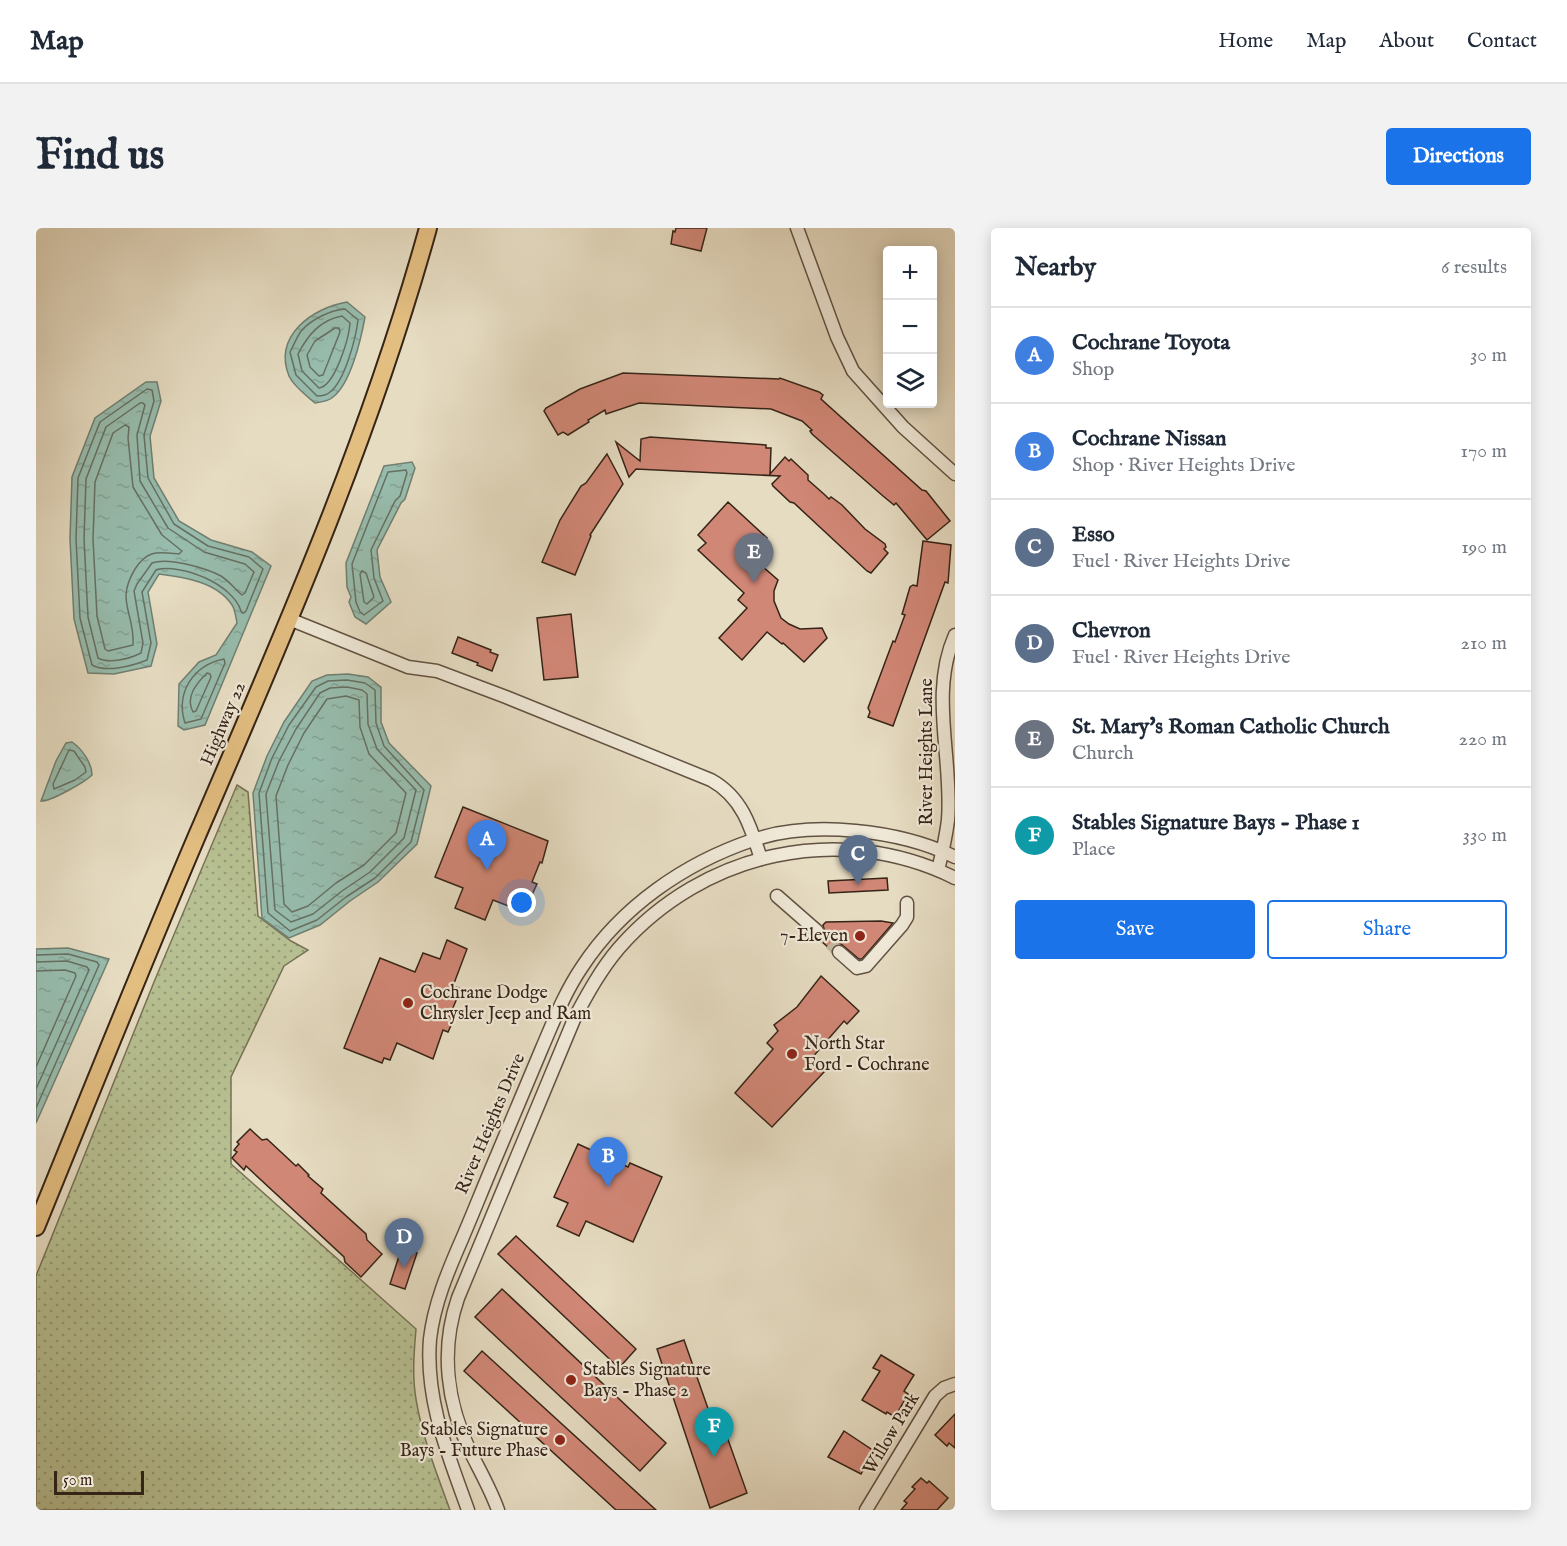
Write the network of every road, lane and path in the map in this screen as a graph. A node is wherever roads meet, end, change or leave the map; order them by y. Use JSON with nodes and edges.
{"nodes":[{"id":1,"x":428,"y":228,"type":"edge"},
{"id":2,"x":797,"y":228,"type":"edge"},
{"id":3,"x":955,"y":474,"type":"edge"},
{"id":4,"x":289,"y":620,"type":"junction"},
{"id":5,"x":955,"y":635,"type":"edge"},
{"id":6,"x":755,"y":839,"type":"junction"},
{"id":7,"x":943,"y":851,"type":"junction"},
{"id":8,"x":955,"y":857,"type":"edge"},
{"id":9,"x":761,"y":859,"type":"junction"},
{"id":10,"x":938,"y":870,"type":"junction"},
{"id":11,"x":955,"y":878,"type":"edge"},
{"id":12,"x":777,"y":896,"type":"dead end"},
{"id":13,"x":907,"y":903,"type":"dead end"},
{"id":14,"x":817,"y":931,"type":"tunnel mouth"},
{"id":15,"x":838,"y":952,"type":"tunnel mouth"},
{"id":16,"x":580,"y":969,"type":"junction"},
{"id":17,"x":597,"y":977,"type":"junction"},
{"id":18,"x":504,"y":1138,"type":"junction"},
{"id":19,"x":524,"y":1145,"type":"junction"},
{"id":20,"x":36,"y":1227,"type":"edge"},
{"id":21,"x":458,"y":1249,"type":"junction"},
{"id":22,"x":477,"y":1255,"type":"junction"},
{"id":23,"x":434,"y":1319,"type":"junction"},
{"id":24,"x":452,"y":1321,"type":"junction"},
{"id":25,"x":955,"y":1384,"type":"edge"},
{"id":26,"x":468,"y":1510,"type":"edge"},
{"id":27,"x":498,"y":1510,"type":"edge"},
{"id":28,"x":866,"y":1510,"type":"edge"}],
"edges":[{"from":1,"to":4,"type":"main road","name":"Highway 22"},
{"from":2,"to":3,"type":"street"},
{"from":4,"to":6,"type":"street"},
{"from":4,"to":20,"type":"main road","name":"Highway 22"},
{"from":5,"to":7,"type":"street","name":"River Heights Lane"},
{"from":6,"to":7,"type":"street","name":"River Heights Drive"},
{"from":6,"to":9,"type":"street"},
{"from":6,"to":16,"type":"street","name":"River Heights Drive"},
{"from":7,"to":8,"type":"street","name":"River Heights Drive"},
{"from":7,"to":10,"type":"street","name":"River Heights Lane"},
{"from":9,"to":10,"type":"street","name":"River Heights Drive"},
{"from":9,"to":17,"type":"street","name":"River Heights Drive"},
{"from":10,"to":11,"type":"street","name":"River Heights Drive"},
{"from":12,"to":14,"type":"street"},
{"from":13,"to":15,"type":"street"},
{"from":16,"to":17,"type":"street"},
{"from":16,"to":18,"type":"street","name":"River Heights Drive"},
{"from":17,"to":19,"type":"street","name":"River Heights Drive"},
{"from":18,"to":19,"type":"street"},
{"from":18,"to":21,"type":"street","name":"River Heights Drive"},
{"from":19,"to":22,"type":"street","name":"River Heights Drive"},
{"from":21,"to":22,"type":"street"},
{"from":21,"to":23,"type":"street","name":"River Heights Drive"},
{"from":22,"to":24,"type":"street","name":"River Heights Drive"},
{"from":23,"to":24,"type":"street"},
{"from":23,"to":26,"type":"street","name":"River Heights Drive"},
{"from":24,"to":27,"type":"street","name":"River Heights Drive"},
{"from":25,"to":28,"type":"street","name":"Willow Park"}]}
